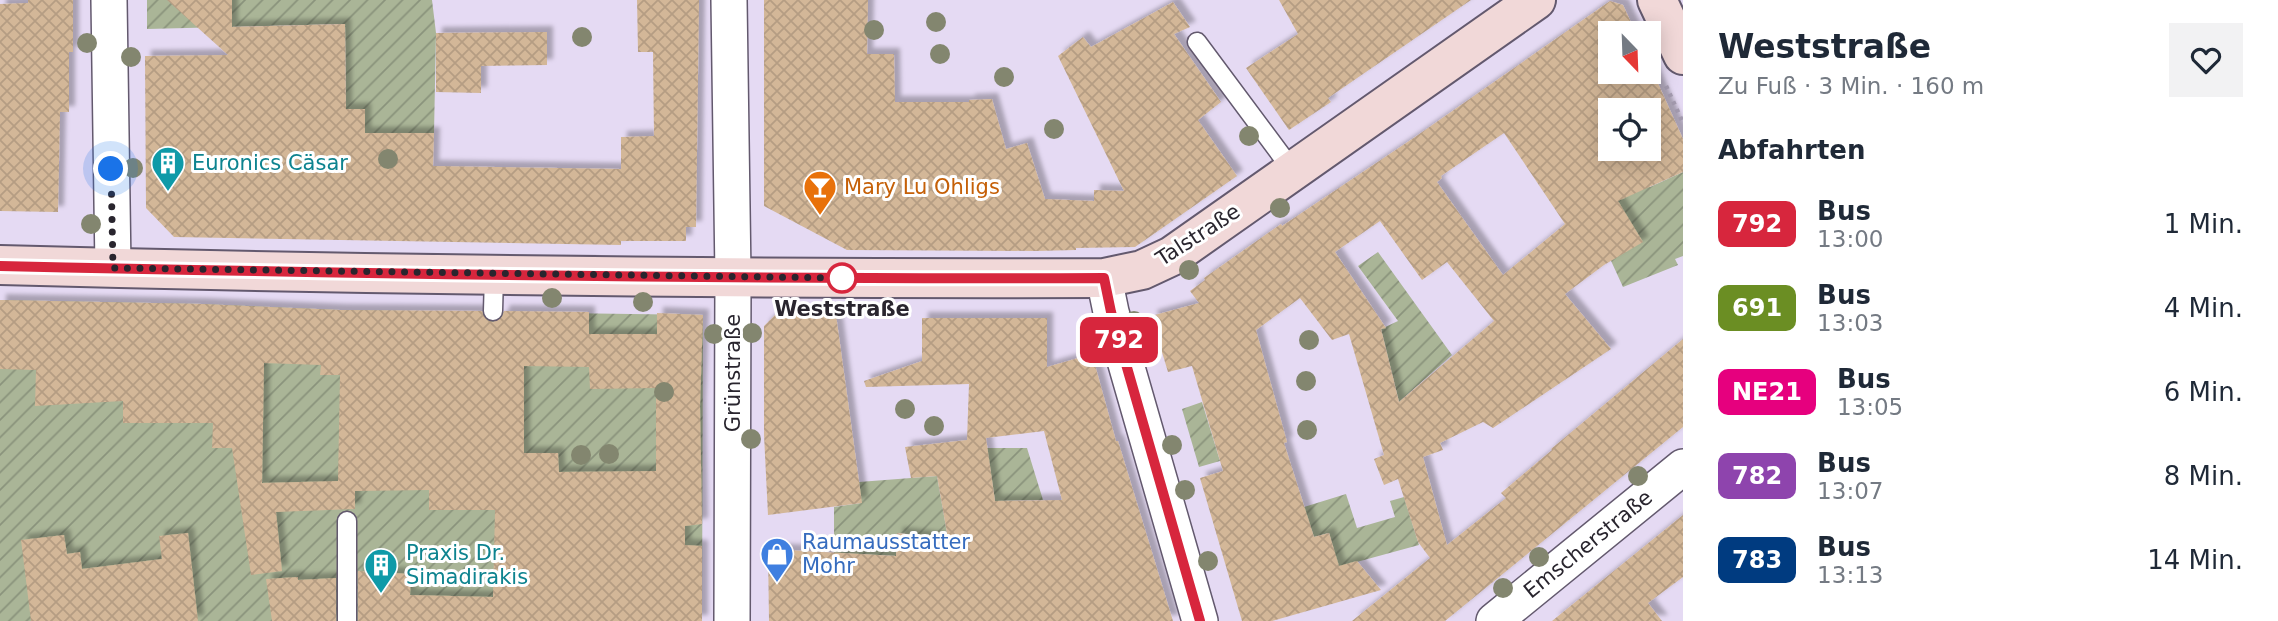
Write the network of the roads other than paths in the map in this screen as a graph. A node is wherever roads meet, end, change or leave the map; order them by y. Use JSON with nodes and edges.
{"nodes":[{"id":1,"x":109,"y":0,"type":"edge"},
{"id":2,"x":729,"y":0,"type":"edge"},
{"id":3,"x":1536,"y":0,"type":"edge"},
{"id":4,"x":1657,"y":0,"type":"edge"},
{"id":5,"x":1197,"y":42,"type":"dead end"},
{"id":6,"x":1683,"y":55,"type":"edge"},
{"id":7,"x":1293,"y":171,"type":"junction"},
{"id":8,"x":0,"y":265,"type":"edge"},
{"id":9,"x":113,"y":268,"type":"junction"},
{"id":10,"x":733,"y":276,"type":"junction"},
{"id":11,"x":1104,"y":278,"type":"junction"},
{"id":12,"x":1683,"y":467,"type":"edge"},
{"id":13,"x":347,"y":521,"type":"dead end"},
{"id":14,"x":347,"y":621,"type":"edge"},
{"id":15,"x":732,"y":621,"type":"edge"},
{"id":16,"x":1200,"y":621,"type":"edge"},
{"id":17,"x":1494,"y":621,"type":"edge"}],
"edges":[{"from":1,"to":9,"type":"street"},
{"from":2,"to":10,"type":"street","name":"Grünstraße"},
{"from":3,"to":7,"type":"main road","name":"Talstraße"},
{"from":4,"to":6,"type":"main road"},
{"from":5,"to":7,"type":"lane"},
{"from":7,"to":11,"type":"main road","name":"Talstraße"},
{"from":8,"to":9,"type":"main road","name":"Talstraße"},
{"from":9,"to":10,"type":"main road","name":"Talstraße"},
{"from":10,"to":11,"type":"main road","name":"Talstraße"},
{"from":10,"to":15,"type":"street","name":"Grünstraße"},
{"from":11,"to":16,"type":"street"},
{"from":12,"to":17,"type":"street","name":"Emscherstraße"},
{"from":13,"to":14,"type":"lane"}]}
